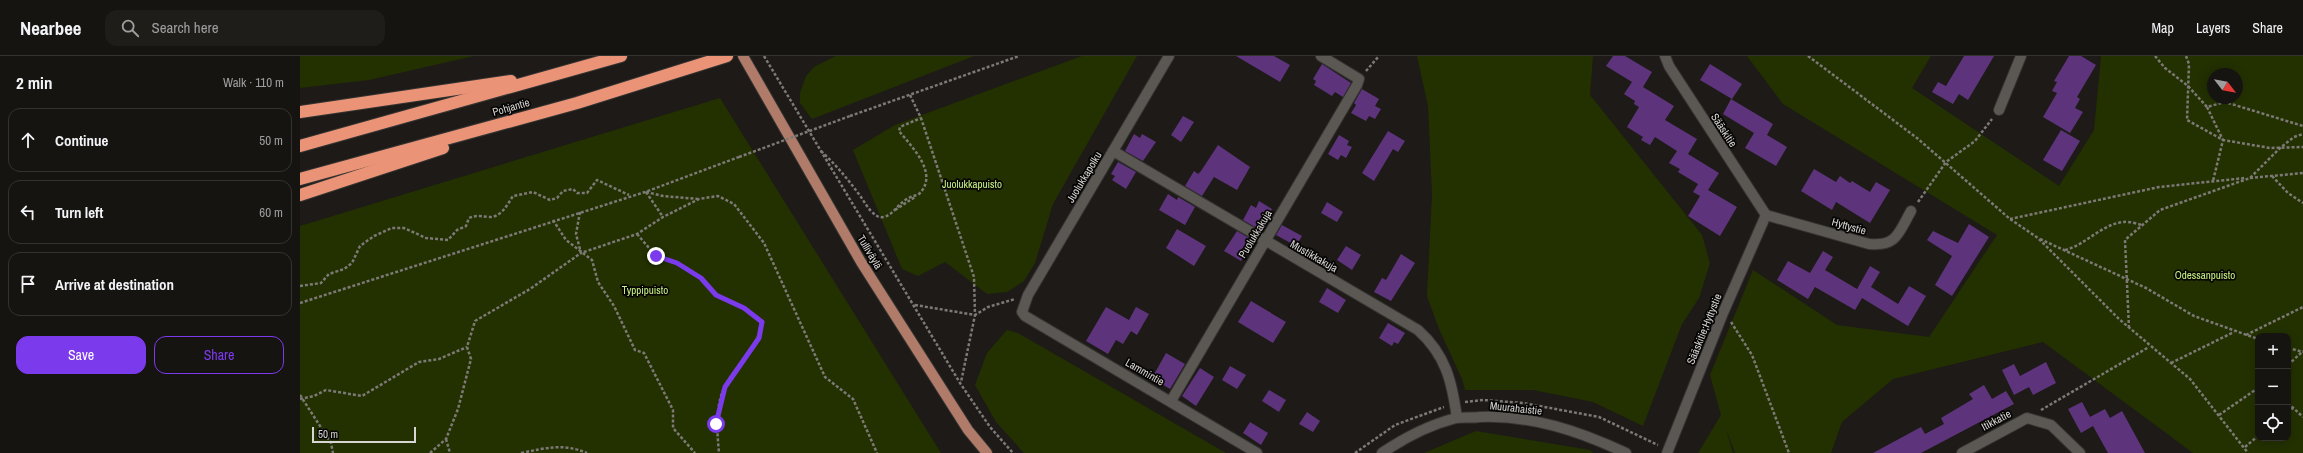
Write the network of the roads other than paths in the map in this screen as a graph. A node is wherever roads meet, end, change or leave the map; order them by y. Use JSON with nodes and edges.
{"nodes":[{"id":1,"x":621,"y":56,"type":"edge"},
{"id":2,"x":727,"y":56,"type":"edge"},
{"id":3,"x":743,"y":56,"type":"edge"},
{"id":4,"x":1169,"y":56,"type":"edge"},
{"id":5,"x":1321,"y":56,"type":"edge"},
{"id":6,"x":1665,"y":56,"type":"edge"},
{"id":7,"x":2022,"y":56,"type":"edge"},
{"id":8,"x":566,"y":73,"type":"junction"},
{"id":9,"x":577,"y":103,"type":"junction"},
{"id":10,"x":1999,"y":110,"type":"road end"},
{"id":11,"x":300,"y":112,"type":"edge"},
{"id":12,"x":300,"y":146,"type":"edge"},
{"id":13,"x":1113,"y":151,"type":"junction"},
{"id":14,"x":300,"y":179,"type":"edge"},
{"id":15,"x":300,"y":195,"type":"edge"},
{"id":16,"x":1911,"y":211,"type":"road end"},
{"id":17,"x":1766,"y":215,"type":"junction"},
{"id":18,"x":1265,"y":241,"type":"junction"},
{"id":19,"x":1022,"y":312,"type":"joint"},
{"id":20,"x":1170,"y":401,"type":"junction"},
{"id":21,"x":1457,"y":418,"type":"junction"},
{"id":22,"x":987,"y":453,"type":"edge"},
{"id":23,"x":1257,"y":453,"type":"edge"},
{"id":24,"x":1382,"y":453,"type":"edge"},
{"id":25,"x":1626,"y":453,"type":"edge"},
{"id":26,"x":1667,"y":453,"type":"edge"},
{"id":27,"x":1962,"y":453,"type":"edge"},
{"id":28,"x":2080,"y":453,"type":"edge"}],
"edges":[{"from":1,"to":8,"type":"highway","name":"Pohjantie"},
{"from":2,"to":9,"type":"highway","name":"Pohjantie"},
{"from":3,"to":22,"type":"main road","name":"Tulliväylä"},
{"from":4,"to":13,"type":"street","name":"Juolukkapolku"},
{"from":5,"to":18,"type":"street","name":"Puolukkakuja"},
{"from":6,"to":17,"type":"street","name":"Sääskitie"},
{"from":7,"to":10,"type":"street"},
{"from":8,"to":11,"type":"highway"},
{"from":8,"to":12,"type":"highway","name":"Pohjantie"},
{"from":9,"to":14,"type":"highway","name":"Pohjantie"},
{"from":9,"to":15,"type":"highway"},
{"from":13,"to":18,"type":"street","name":"Mustikkakuja"},
{"from":13,"to":19,"type":"street","name":"Juolukkapolku"},
{"from":16,"to":17,"type":"street","name":"Hyttystie"},
{"from":17,"to":26,"type":"street","name":"Sääskitie;Hyttystie"},
{"from":18,"to":20,"type":"street","name":"Puolukkakuja"},
{"from":18,"to":21,"type":"street","name":"Mustikkakuja"},
{"from":19,"to":20,"type":"street","name":"Lammintie"},
{"from":20,"to":23,"type":"street","name":"Lammintie"},
{"from":21,"to":24,"type":"street","name":"Muurahaistie"},
{"from":21,"to":25,"type":"street","name":"Muurahaistie"},
{"from":27,"to":28,"type":"street","name":"Itikkatie"}]}
